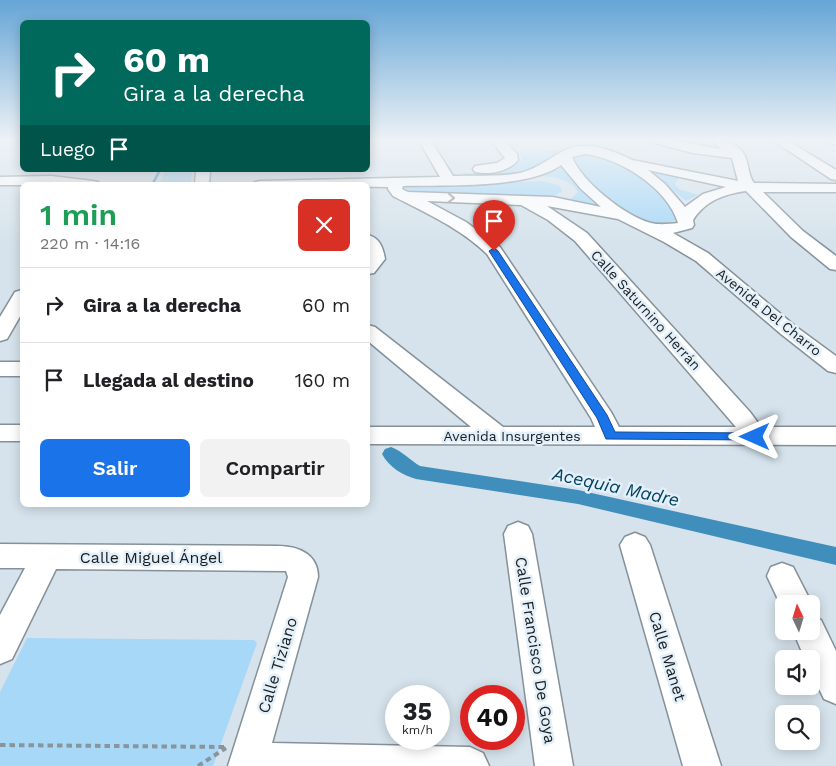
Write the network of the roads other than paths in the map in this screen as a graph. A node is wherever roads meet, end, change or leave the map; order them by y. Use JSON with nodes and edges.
{"nodes":[{"id":1,"x":421,"y":175,"type":"edge"},
{"id":2,"x":454,"y":175,"type":"edge"},
{"id":3,"x":527,"y":175,"type":"edge"},
{"id":4,"x":575,"y":175,"type":"edge"},
{"id":5,"x":646,"y":175,"type":"edge"},
{"id":6,"x":684,"y":175,"type":"edge"},
{"id":7,"x":743,"y":175,"type":"edge"},
{"id":8,"x":446,"y":176,"type":"junction"},
{"id":9,"x":521,"y":177,"type":"junction"},
{"id":10,"x":694,"y":177,"type":"junction"},
{"id":11,"x":5,"y":181,"type":"edge"},
{"id":12,"x":66,"y":182,"type":"edge"},
{"id":13,"x":748,"y":187,"type":"junction"},
{"id":14,"x":370,"y":188,"type":"edge"},
{"id":15,"x":836,"y":188,"type":"edge"},
{"id":16,"x":401,"y":189,"type":"junction"},
{"id":17,"x":0,"y":193,"type":"edge"},
{"id":18,"x":370,"y":195,"type":"edge"},
{"id":19,"x":709,"y":196,"type":"junction"},
{"id":20,"x":522,"y":200,"type":"junction"},
{"id":21,"x":553,"y":202,"type":"junction"},
{"id":22,"x":625,"y":217,"type":"junction"},
{"id":23,"x":686,"y":222,"type":"junction"},
{"id":24,"x":644,"y":226,"type":"junction"},
{"id":25,"x":370,"y":243,"type":"edge"},
{"id":26,"x":702,"y":258,"type":"junction"},
{"id":27,"x":836,"y":265,"type":"edge"},
{"id":28,"x":370,"y":266,"type":"edge"},
{"id":29,"x":16,"y":302,"type":"edge"},
{"id":30,"x":370,"y":333,"type":"edge"},
{"id":31,"x":0,"y":334,"type":"edge"},
{"id":32,"x":836,"y":366,"type":"edge"},
{"id":33,"x":0,"y":368,"type":"edge"},
{"id":34,"x":20,"y":369,"type":"edge"},
{"id":35,"x":0,"y":433,"type":"edge"},
{"id":36,"x":20,"y":434,"type":"edge"},
{"id":37,"x":370,"y":436,"type":"edge"},
{"id":38,"x":497,"y":436,"type":"junction"},
{"id":39,"x":611,"y":436,"type":"junction"},
{"id":40,"x":755,"y":437,"type":"junction"},
{"id":41,"x":834,"y":439,"type":"edge"},
{"id":42,"x":518,"y":534,"type":"dead end"},
{"id":43,"x":635,"y":546,"type":"dead end"},
{"id":44,"x":0,"y":556,"type":"edge"},
{"id":45,"x":47,"y":556,"type":"junction"},
{"id":46,"x":301,"y":565,"type":"joint"},
{"id":47,"x":782,"y":576,"type":"dead end"},
{"id":48,"x":792,"y":595,"type":"edge"},
{"id":49,"x":813,"y":640,"type":"edge"},
{"id":50,"x":0,"y":648,"type":"edge"},
{"id":51,"x":836,"y":687,"type":"edge"},
{"id":52,"x":247,"y":764,"type":"edge"},
{"id":53,"x":470,"y":766,"type":"edge"},
{"id":54,"x":554,"y":766,"type":"edge"},
{"id":55,"x":702,"y":766,"type":"edge"}],
"edges":[{"from":1,"to":8,"type":"street"},
{"from":2,"to":8,"type":"street"},
{"from":3,"to":9,"type":"street"},
{"from":4,"to":22,"type":"street"},
{"from":5,"to":23,"type":"street","name":"Avenida Del Charro"},
{"from":6,"to":10,"type":"street"},
{"from":7,"to":13,"type":"street"},
{"from":8,"to":9,"type":"street"},
{"from":8,"to":16,"type":"street"},
{"from":9,"to":21,"type":"street"},
{"from":10,"to":13,"type":"street"},
{"from":10,"to":19,"type":"street"},
{"from":11,"to":12,"type":"street"},
{"from":11,"to":17,"type":"street"},
{"from":13,"to":15,"type":"street"},
{"from":13,"to":19,"type":"street"},
{"from":13,"to":27,"type":"street"},
{"from":14,"to":16,"type":"street"},
{"from":16,"to":18,"type":"street"},
{"from":16,"to":20,"type":"street","one_way":true},
{"from":16,"to":39,"type":"street"},
{"from":19,"to":23,"type":"street"},
{"from":20,"to":21,"type":"street"},
{"from":20,"to":40,"type":"street","name":"Calle Saturnino Herrán"},
{"from":21,"to":22,"type":"street"},
{"from":22,"to":24,"type":"street","name":"Avenida Del Charro"},
{"from":23,"to":24,"type":"street"},
{"from":23,"to":26,"type":"street","name":"Avenida Del Charro"},
{"from":24,"to":26,"type":"street","name":"Avenida Del Charro"},
{"from":25,"to":28,"type":"street"},
{"from":26,"to":32,"type":"street","name":"Avenida Del Charro"},
{"from":29,"to":31,"type":"street"},
{"from":30,"to":38,"type":"street"},
{"from":33,"to":34,"type":"street"},
{"from":35,"to":36,"type":"street"},
{"from":37,"to":38,"type":"street","name":"Avenida Insurgentes"},
{"from":38,"to":39,"type":"street","name":"Avenida Insurgentes"},
{"from":39,"to":40,"type":"street","name":"Avenida Insurgentes"},
{"from":40,"to":41,"type":"street","name":"Avenida Insurgentes"},
{"from":42,"to":54,"type":"street","name":"Calle Francisco De Goya"},
{"from":43,"to":55,"type":"street","name":"Calle Manet"},
{"from":44,"to":45,"type":"street","name":"Calle Miguel Ángel"},
{"from":45,"to":46,"type":"street","name":"Calle Miguel Ángel"},
{"from":45,"to":50,"type":"street"},
{"from":46,"to":52,"type":"street","name":"Calle Tiziano"},
{"from":47,"to":48,"type":"street"},
{"from":49,"to":51,"type":"street"},
{"from":52,"to":53,"type":"street"}]}
